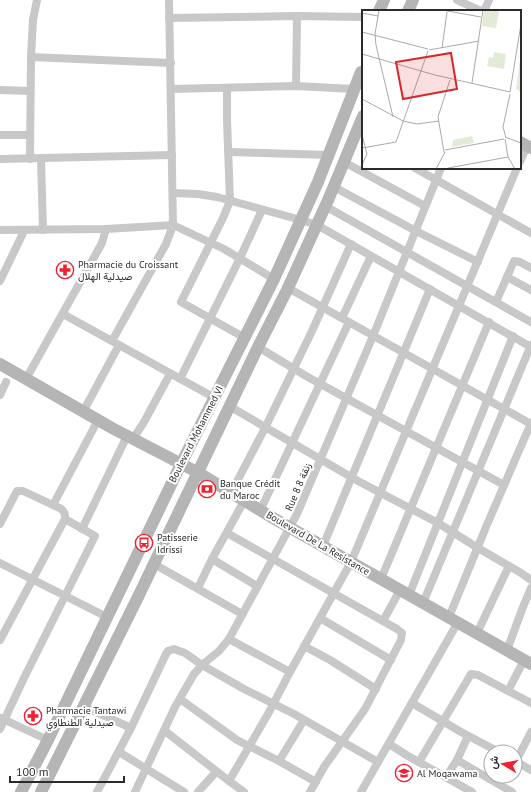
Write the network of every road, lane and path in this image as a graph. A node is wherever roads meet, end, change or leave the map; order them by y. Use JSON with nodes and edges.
{"nodes":[{"id":1,"x":37,"y":0,"type":"edge"},
{"id":2,"x":169,"y":0,"type":"edge"},
{"id":3,"x":384,"y":0,"type":"edge"},
{"id":4,"x":413,"y":0,"type":"edge"},
{"id":5,"x":457,"y":0,"type":"edge"},
{"id":6,"x":488,"y":0,"type":"edge"},
{"id":7,"x":379,"y":10,"type":"edge"},
{"id":8,"x":408,"y":10,"type":"edge"},
{"id":9,"x":480,"y":10,"type":"edge"},
{"id":10,"x":483,"y":10,"type":"edge"},
{"id":11,"x":297,"y":16,"type":"junction"},
{"id":12,"x":362,"y":17,"type":"edge"},
{"id":13,"x":169,"y":18,"type":"junction"},
{"id":14,"x":31,"y":57,"type":"junction"},
{"id":15,"x":171,"y":64,"type":"junction"},
{"id":16,"x":362,"y":70,"type":"edge"},
{"id":17,"x":296,"y":86,"type":"junction"},
{"id":18,"x":227,"y":88,"type":"junction"},
{"id":19,"x":171,"y":89,"type":"junction"},
{"id":20,"x":354,"y":89,"type":"junction"},
{"id":21,"x":0,"y":90,"type":"edge"},
{"id":22,"x":30,"y":90,"type":"junction"},
{"id":23,"x":362,"y":121,"type":"edge"},
{"id":24,"x":0,"y":135,"type":"edge"},
{"id":25,"x":30,"y":135,"type":"junction"},
{"id":26,"x":359,"y":136,"type":"edge"},
{"id":27,"x":526,"y":145,"type":"edge"},
{"id":28,"x":228,"y":152,"type":"junction"},
{"id":29,"x":172,"y":155,"type":"junction"},
{"id":30,"x":328,"y":155,"type":"junction"},
{"id":31,"x":0,"y":159,"type":"edge"},
{"id":32,"x":41,"y":159,"type":"junction"},
{"id":33,"x":521,"y":159,"type":"edge"},
{"id":34,"x":30,"y":160,"type":"junction"},
{"id":35,"x":344,"y":162,"type":"junction"},
{"id":36,"x":417,"y":169,"type":"edge"},
{"id":37,"x":441,"y":169,"type":"edge"},
{"id":38,"x":517,"y":169,"type":"edge"},
{"id":39,"x":436,"y":180,"type":"junction"},
{"id":40,"x":334,"y":187,"type":"junction"},
{"id":41,"x":173,"y":193,"type":"junction"},
{"id":42,"x":230,"y":201,"type":"junction"},
{"id":43,"x":326,"y":206,"type":"junction"},
{"id":44,"x":425,"y":206,"type":"junction"},
{"id":45,"x":262,"y":210,"type":"junction"},
{"id":46,"x":498,"y":214,"type":"junction"},
{"id":47,"x":301,"y":220,"type":"junction"},
{"id":48,"x":174,"y":225,"type":"junction"},
{"id":49,"x":317,"y":225,"type":"junction"},
{"id":50,"x":106,"y":229,"type":"junction"},
{"id":51,"x":0,"y":230,"type":"edge"},
{"id":52,"x":24,"y":230,"type":"junction"},
{"id":53,"x":43,"y":230,"type":"junction"},
{"id":54,"x":416,"y":231,"type":"junction"},
{"id":55,"x":531,"y":233,"type":"edge"},
{"id":56,"x":211,"y":243,"type":"junction"},
{"id":57,"x":351,"y":244,"type":"junction"},
{"id":58,"x":407,"y":251,"type":"junction"},
{"id":59,"x":371,"y":256,"type":"junction"},
{"id":60,"x":240,"y":258,"type":"junction"},
{"id":61,"x":478,"y":262,"type":"junction"},
{"id":62,"x":531,"y":268,"type":"edge"},
{"id":63,"x":399,"y":272,"type":"junction"},
{"id":64,"x":507,"y":277,"type":"junction"},
{"id":65,"x":274,"y":279,"type":"junction"},
{"id":66,"x":0,"y":281,"type":"edge"},
{"id":67,"x":468,"y":286,"type":"junction"},
{"id":68,"x":288,"y":288,"type":"junction"},
{"id":69,"x":430,"y":289,"type":"junction"},
{"id":70,"x":531,"y":290,"type":"edge"},
{"id":71,"x":496,"y":302,"type":"junction"},
{"id":72,"x":459,"y":306,"type":"junction"},
{"id":73,"x":323,"y":308,"type":"junction"},
{"id":74,"x":63,"y":314,"type":"junction"},
{"id":75,"x":211,"y":319,"type":"junction"},
{"id":76,"x":346,"y":320,"type":"junction"},
{"id":77,"x":489,"y":322,"type":"junction"},
{"id":78,"x":531,"y":322,"type":"edge"},
{"id":79,"x":373,"y":336,"type":"junction"},
{"id":80,"x":513,"y":336,"type":"junction"},
{"id":81,"x":245,"y":338,"type":"junction"},
{"id":82,"x":116,"y":343,"type":"junction"},
{"id":83,"x":531,"y":346,"type":"edge"},
{"id":84,"x":258,"y":347,"type":"junction"},
{"id":85,"x":404,"y":352,"type":"junction"},
{"id":86,"x":0,"y":364,"type":"edge"},
{"id":87,"x":294,"y":368,"type":"junction"},
{"id":88,"x":433,"y":369,"type":"junction"},
{"id":89,"x":170,"y":374,"type":"junction"},
{"id":90,"x":26,"y":379,"type":"junction"},
{"id":91,"x":180,"y":379,"type":"junction"},
{"id":92,"x":6,"y":382,"type":"dead end"},
{"id":93,"x":321,"y":384,"type":"junction"},
{"id":94,"x":462,"y":386,"type":"junction"},
{"id":95,"x":0,"y":395,"type":"edge"},
{"id":96,"x":347,"y":397,"type":"junction"},
{"id":97,"x":215,"y":398,"type":"junction"},
{"id":98,"x":487,"y":400,"type":"junction"},
{"id":99,"x":229,"y":406,"type":"junction"},
{"id":100,"x":504,"y":409,"type":"junction"},
{"id":101,"x":83,"y":412,"type":"junction"},
{"id":102,"x":378,"y":415,"type":"junction"},
{"id":103,"x":98,"y":420,"type":"junction"},
{"id":104,"x":531,"y":424,"type":"edge"},
{"id":105,"x":265,"y":428,"type":"junction"},
{"id":106,"x":406,"y":431,"type":"junction"},
{"id":107,"x":130,"y":438,"type":"junction"},
{"id":108,"x":292,"y":443,"type":"junction"},
{"id":109,"x":436,"y":448,"type":"junction"},
{"id":110,"x":321,"y":459,"type":"junction"},
{"id":111,"x":462,"y":462,"type":"junction"},
{"id":112,"x":181,"y":464,"type":"junction"},
{"id":113,"x":478,"y":470,"type":"junction"},
{"id":114,"x":197,"y":472,"type":"junction"},
{"id":115,"x":352,"y":477,"type":"junction"},
{"id":116,"x":504,"y":485,"type":"junction"},
{"id":117,"x":231,"y":493,"type":"junction"},
{"id":118,"x":380,"y":493,"type":"junction"},
{"id":119,"x":244,"y":501,"type":"junction"},
{"id":120,"x":53,"y":505,"type":"junction"},
{"id":121,"x":410,"y":509,"type":"junction"},
{"id":122,"x":260,"y":510,"type":"junction"},
{"id":123,"x":65,"y":519,"type":"junction"},
{"id":124,"x":438,"y":523,"type":"junction"},
{"id":125,"x":0,"y":524,"type":"edge"},
{"id":126,"x":290,"y":527,"type":"junction"},
{"id":127,"x":82,"y":529,"type":"junction"},
{"id":128,"x":227,"y":533,"type":"junction"},
{"id":129,"x":452,"y":533,"type":"junction"},
{"id":130,"x":324,"y":546,"type":"junction"},
{"id":131,"x":478,"y":548,"type":"junction"},
{"id":132,"x":212,"y":559,"type":"junction"},
{"id":133,"x":273,"y":559,"type":"junction"},
{"id":134,"x":351,"y":562,"type":"junction"},
{"id":135,"x":0,"y":563,"type":"edge"},
{"id":136,"x":154,"y":564,"type":"junction"},
{"id":137,"x":509,"y":566,"type":"junction"},
{"id":138,"x":530,"y":578,"type":"edge"},
{"id":139,"x":32,"y":579,"type":"junction"},
{"id":140,"x":381,"y":579,"type":"junction"},
{"id":141,"x":257,"y":586,"type":"junction"},
{"id":142,"x":198,"y":588,"type":"junction"},
{"id":143,"x":531,"y":588,"type":"edge"},
{"id":144,"x":404,"y":592,"type":"junction"},
{"id":145,"x":334,"y":594,"type":"junction"},
{"id":146,"x":66,"y":597,"type":"junction"},
{"id":147,"x":423,"y":603,"type":"junction"},
{"id":148,"x":242,"y":614,"type":"junction"},
{"id":149,"x":107,"y":617,"type":"junction"},
{"id":150,"x":320,"y":618,"type":"junction"},
{"id":151,"x":454,"y":620,"type":"junction"},
{"id":152,"x":383,"y":621,"type":"junction"},
{"id":153,"x":477,"y":634,"type":"junction"},
{"id":154,"x":229,"y":639,"type":"junction"},
{"id":155,"x":0,"y":640,"type":"edge"},
{"id":156,"x":304,"y":646,"type":"junction"},
{"id":157,"x":507,"y":650,"type":"junction"},
{"id":158,"x":391,"y":660,"type":"junction"},
{"id":159,"x":529,"y":662,"type":"edge"},
{"id":160,"x":202,"y":665,"type":"junction"},
{"id":161,"x":290,"y":672,"type":"junction"},
{"id":162,"x":376,"y":689,"type":"junction"},
{"id":163,"x":508,"y":691,"type":"junction"},
{"id":164,"x":180,"y":699,"type":"junction"},
{"id":165,"x":412,"y":703,"type":"junction"},
{"id":166,"x":531,"y":703,"type":"edge"},
{"id":167,"x":274,"y":704,"type":"junction"},
{"id":168,"x":83,"y":706,"type":"junction"},
{"id":169,"x":2,"y":719,"type":"edge"},
{"id":170,"x":304,"y":720,"type":"junction"},
{"id":171,"x":443,"y":721,"type":"junction"},
{"id":172,"x":130,"y":728,"type":"junction"},
{"id":173,"x":0,"y":729,"type":"edge"},
{"id":174,"x":165,"y":731,"type":"junction"},
{"id":175,"x":531,"y":732,"type":"edge"},
{"id":176,"x":468,"y":736,"type":"junction"},
{"id":177,"x":48,"y":740,"type":"junction"},
{"id":178,"x":343,"y":742,"type":"junction"},
{"id":179,"x":389,"y":744,"type":"junction"},
{"id":180,"x":484,"y":744,"type":"edge"},
{"id":181,"x":249,"y":746,"type":"junction"},
{"id":182,"x":523,"y":746,"type":"edge"},
{"id":183,"x":119,"y":752,"type":"junction"},
{"id":184,"x":457,"y":760,"type":"junction"},
{"id":185,"x":279,"y":761,"type":"junction"},
{"id":186,"x":378,"y":762,"type":"junction"},
{"id":187,"x":419,"y":762,"type":"junction"},
{"id":188,"x":147,"y":768,"type":"junction"},
{"id":189,"x":216,"y":772,"type":"junction"},
{"id":190,"x":446,"y":777,"type":"junction"},
{"id":191,"x":229,"y":781,"type":"junction"},
{"id":192,"x":316,"y":782,"type":"junction"},
{"id":193,"x":21,"y":792,"type":"edge"},
{"id":194,"x":42,"y":792,"type":"edge"},
{"id":195,"x":97,"y":792,"type":"edge"},
{"id":196,"x":135,"y":792,"type":"edge"},
{"id":197,"x":184,"y":792,"type":"edge"},
{"id":198,"x":198,"y":792,"type":"edge"},
{"id":199,"x":244,"y":792,"type":"edge"},
{"id":200,"x":310,"y":792,"type":"edge"},
{"id":201,"x":361,"y":792,"type":"edge"},
{"id":202,"x":472,"y":792,"type":"edge"},
{"id":203,"x":512,"y":792,"type":"edge"}],
"edges":[{"from":1,"to":14,"type":"street"},
{"from":2,"to":13,"type":"street"},
{"from":3,"to":7,"type":"main road"},
{"from":4,"to":8,"type":"main road"},
{"from":5,"to":9,"type":"street"},
{"from":6,"to":10,"type":"street"},
{"from":11,"to":12,"type":"street"},
{"from":11,"to":13,"type":"street"},
{"from":11,"to":17,"type":"street"},
{"from":13,"to":15,"type":"street"},
{"from":14,"to":15,"type":"street"},
{"from":14,"to":22,"type":"street"},
{"from":15,"to":19,"type":"street"},
{"from":16,"to":20,"type":"main road","name":"Boulevard Mohammed VI"},
{"from":17,"to":18,"type":"street"},
{"from":17,"to":20,"type":"street"},
{"from":18,"to":19,"type":"street"},
{"from":18,"to":28,"type":"street"},
{"from":19,"to":29,"type":"street"},
{"from":20,"to":30,"type":"main road","name":"Boulevard Mohammed VI"},
{"from":21,"to":22,"type":"street"},
{"from":22,"to":25,"type":"street"},
{"from":23,"to":26,"type":"main road","name":"Boulevard Mohammed VI"},
{"from":24,"to":25,"type":"street"},
{"from":25,"to":34,"type":"street"},
{"from":26,"to":35,"type":"main road","name":"Boulevard Mohammed VI"},
{"from":27,"to":33,"type":"street"},
{"from":28,"to":30,"type":"street"},
{"from":28,"to":42,"type":"street"},
{"from":29,"to":32,"type":"street"},
{"from":29,"to":41,"type":"street"},
{"from":30,"to":47,"type":"main road","name":"Boulevard Mohammed VI"},
{"from":31,"to":34,"type":"street"},
{"from":32,"to":34,"type":"street"},
{"from":32,"to":53,"type":"street"},
{"from":35,"to":40,"type":"main road","name":"Boulevard Mohammed VI"},
{"from":35,"to":44,"type":"street"},
{"from":36,"to":39,"type":"street"},
{"from":37,"to":39,"type":"street","name":"Rue 8 8 زنقة"},
{"from":38,"to":46,"type":"street"},
{"from":39,"to":44,"type":"street","name":"Rue 8 8 زنقة"},
{"from":39,"to":46,"type":"street"},
{"from":40,"to":43,"type":"main road","name":"Boulevard Mohammed VI"},
{"from":40,"to":54,"type":"street"},
{"from":41,"to":42,"type":"street"},
{"from":41,"to":48,"type":"street"},
{"from":42,"to":45,"type":"street"},
{"from":42,"to":56,"type":"street"},
{"from":43,"to":49,"type":"main road","name":"Boulevard Mohammed VI"},
{"from":43,"to":58,"type":"street"},
{"from":44,"to":54,"type":"street","name":"Rue 8 8 زنقة"},
{"from":45,"to":47,"type":"street"},
{"from":45,"to":60,"type":"street"},
{"from":46,"to":55,"type":"street"},
{"from":46,"to":61,"type":"street"},
{"from":47,"to":49,"type":"street"},
{"from":47,"to":65,"type":"main road","name":"Boulevard Mohammed VI"},
{"from":48,"to":50,"type":"street"},
{"from":48,"to":56,"type":"street"},
{"from":48,"to":82,"type":"street"},
{"from":49,"to":57,"type":"street"},
{"from":49,"to":68,"type":"main road","name":"Boulevard Mohammed VI"},
{"from":50,"to":53,"type":"street"},
{"from":50,"to":74,"type":"street"},
{"from":51,"to":52,"type":"street"},
{"from":52,"to":53,"type":"street"},
{"from":52,"to":66,"type":"street"},
{"from":54,"to":58,"type":"street","name":"Rue 8 8 زنقة"},
{"from":54,"to":61,"type":"street"},
{"from":56,"to":60,"type":"street"},
{"from":56,"to":75,"type":"street"},
{"from":57,"to":59,"type":"street"},
{"from":57,"to":73,"type":"street"},
{"from":58,"to":63,"type":"street","name":"Rue 8 8 زنقة"},
{"from":58,"to":67,"type":"street"},
{"from":59,"to":63,"type":"street"},
{"from":59,"to":76,"type":"street"},
{"from":60,"to":65,"type":"street"},
{"from":60,"to":75,"type":"street"},
{"from":61,"to":67,"type":"street"},
{"from":62,"to":64,"type":"street"},
{"from":63,"to":69,"type":"street"},
{"from":63,"to":79,"type":"street","name":"Rue 8 8 زنقة"},
{"from":64,"to":70,"type":"street"},
{"from":64,"to":71,"type":"street"},
{"from":65,"to":81,"type":"main road","name":"Boulevard Mohammed VI"},
{"from":67,"to":71,"type":"street"},
{"from":67,"to":72,"type":"street"},
{"from":68,"to":73,"type":"street"},
{"from":68,"to":84,"type":"main road","name":"Boulevard Mohammed VI"},
{"from":69,"to":72,"type":"street"},
{"from":69,"to":85,"type":"street"},
{"from":71,"to":78,"type":"street"},
{"from":72,"to":77,"type":"street"},
{"from":72,"to":88,"type":"street"},
{"from":73,"to":76,"type":"street"},
{"from":73,"to":87,"type":"street"},
{"from":74,"to":82,"type":"street"},
{"from":74,"to":90,"type":"street"},
{"from":75,"to":81,"type":"street"},
{"from":75,"to":91,"type":"street"},
{"from":76,"to":79,"type":"street"},
{"from":76,"to":93,"type":"street"},
{"from":77,"to":80,"type":"street"},
{"from":77,"to":94,"type":"street"},
{"from":79,"to":85,"type":"street"},
{"from":79,"to":96,"type":"street","name":"Rue 8 8 زنقة"},
{"from":80,"to":83,"type":"street"},
{"from":80,"to":98,"type":"street"},
{"from":81,"to":97,"type":"main road","name":"Boulevard Mohammed VI"},
{"from":82,"to":89,"type":"street"},
{"from":82,"to":101,"type":"street"},
{"from":83,"to":100,"type":"street"},
{"from":84,"to":87,"type":"street"},
{"from":84,"to":99,"type":"main road","name":"Boulevard Mohammed VI"},
{"from":85,"to":88,"type":"street"},
{"from":85,"to":102,"type":"street"},
{"from":86,"to":90,"type":"main road","name":"Boulevard De La Resistance"},
{"from":87,"to":93,"type":"street"},
{"from":87,"to":105,"type":"street"},
{"from":88,"to":94,"type":"street"},
{"from":88,"to":106,"type":"street"},
{"from":89,"to":91,"type":"street"},
{"from":89,"to":107,"type":"street"},
{"from":90,"to":101,"type":"main road","name":"Boulevard De La Resistance"},
{"from":91,"to":97,"type":"street"},
{"from":92,"to":95,"type":"street"},
{"from":93,"to":96,"type":"street"},
{"from":93,"to":108,"type":"street"},
{"from":94,"to":98,"type":"street"},
{"from":94,"to":109,"type":"street"},
{"from":96,"to":102,"type":"street"},
{"from":96,"to":110,"type":"street","name":"Rue 8 8 زنقة"},
{"from":97,"to":112,"type":"main road","name":"Boulevard Mohammed VI"},
{"from":98,"to":100,"type":"street"},
{"from":98,"to":111,"type":"street"},
{"from":99,"to":105,"type":"street"},
{"from":99,"to":114,"type":"main road","name":"Boulevard Mohammed VI"},
{"from":100,"to":104,"type":"street"},
{"from":100,"to":113,"type":"street"},
{"from":101,"to":103,"type":"main road","name":"Boulevard De La Resistance"},
{"from":102,"to":106,"type":"street"},
{"from":102,"to":115,"type":"street"},
{"from":103,"to":107,"type":"main road","name":"Boulevard De La Resistance"},
{"from":103,"to":120,"type":"street"},
{"from":104,"to":116,"type":"street"},
{"from":105,"to":108,"type":"street"},
{"from":105,"to":117,"type":"street"},
{"from":106,"to":109,"type":"street"},
{"from":106,"to":118,"type":"street"},
{"from":107,"to":112,"type":"main road","name":"Boulevard De La Resistance"},
{"from":107,"to":127,"type":"street"},
{"from":108,"to":110,"type":"street"},
{"from":108,"to":122,"type":"street"},
{"from":109,"to":111,"type":"street"},
{"from":109,"to":121,"type":"street"},
{"from":110,"to":115,"type":"street"},
{"from":110,"to":126,"type":"street","name":"Rue 8 8 زنقة"},
{"from":111,"to":113,"type":"street"},
{"from":111,"to":124,"type":"street"},
{"from":112,"to":114,"type":"main road","name":"Boulevard De La Resistance"},
{"from":112,"to":149,"type":"main road","name":"Boulevard Mohammed VI"},
{"from":113,"to":116,"type":"street"},
{"from":113,"to":129,"type":"street"},
{"from":114,"to":117,"type":"main road","name":"Boulevard De La Resistance"},
{"from":114,"to":136,"type":"main road","name":"Boulevard Mohammed VI"},
{"from":115,"to":118,"type":"street"},
{"from":115,"to":130,"type":"street"},
{"from":116,"to":131,"type":"street"},
{"from":117,"to":119,"type":"main road","name":"Boulevard De La Resistance"},
{"from":118,"to":121,"type":"street"},
{"from":118,"to":134,"type":"street"},
{"from":119,"to":122,"type":"main road","name":"Boulevard De La Resistance"},
{"from":119,"to":128,"type":"street"},
{"from":120,"to":123,"type":"street"},
{"from":120,"to":125,"type":"street"},
{"from":121,"to":124,"type":"street"},
{"from":121,"to":140,"type":"street"},
{"from":122,"to":126,"type":"main road","name":"Boulevard De La Resistance"},
{"from":123,"to":127,"type":"street"},
{"from":123,"to":139,"type":"street"},
{"from":124,"to":129,"type":"street"},
{"from":124,"to":144,"type":"street"},
{"from":126,"to":130,"type":"main road","name":"Boulevard De La Resistance"},
{"from":126,"to":133,"type":"street","name":"Rue 8 8 زنقة"},
{"from":127,"to":146,"type":"street"},
{"from":128,"to":132,"type":"street"},
{"from":128,"to":133,"type":"street"},
{"from":129,"to":131,"type":"street"},
{"from":129,"to":147,"type":"street"},
{"from":130,"to":134,"type":"main road","name":"Boulevard De La Resistance"},
{"from":131,"to":137,"type":"street"},
{"from":131,"to":151,"type":"street"},
{"from":132,"to":141,"type":"street"},
{"from":132,"to":142,"type":"street"},
{"from":133,"to":141,"type":"street","name":"Rue 8 8 زنقة"},
{"from":133,"to":145,"type":"street"},
{"from":134,"to":140,"type":"main road","name":"Boulevard De La Resistance"},
{"from":134,"to":145,"type":"street"},
{"from":135,"to":139,"type":"street"},
{"from":136,"to":142,"type":"street"},
{"from":136,"to":168,"type":"main road","name":"Boulevard Mohammed VI"},
{"from":137,"to":138,"type":"street"},
{"from":137,"to":153,"type":"street"},
{"from":139,"to":146,"type":"street"},
{"from":139,"to":155,"type":"street"},
{"from":140,"to":144,"type":"main road","name":"Boulevard De La Resistance"},
{"from":141,"to":148,"type":"street","name":"Rue 8 8 زنقة"},
{"from":142,"to":148,"type":"street"},
{"from":143,"to":157,"type":"street"},
{"from":144,"to":147,"type":"main road","name":"Boulevard De La Resistance"},
{"from":144,"to":152,"type":"street"},
{"from":145,"to":150,"type":"street"},
{"from":145,"to":152,"type":"street"},
{"from":146,"to":149,"type":"street"},
{"from":146,"to":169,"type":"street"},
{"from":147,"to":151,"type":"main road","name":"Boulevard De La Resistance"},
{"from":148,"to":154,"type":"street","name":"Rue 8 8 زنقة"},
{"from":149,"to":177,"type":"main road","name":"Boulevard Mohammed VI"},
{"from":150,"to":156,"type":"street"},
{"from":150,"to":158,"type":"street"},
{"from":151,"to":153,"type":"main road","name":"Boulevard De La Resistance"},
{"from":151,"to":165,"type":"street"},
{"from":152,"to":158,"type":"street"},
{"from":153,"to":157,"type":"main road","name":"Boulevard De La Resistance"},
{"from":154,"to":160,"type":"street","name":"Rue 8 8 زنقة"},
{"from":154,"to":161,"type":"street"},
{"from":156,"to":161,"type":"street"},
{"from":156,"to":162,"type":"street"},
{"from":157,"to":159,"type":"main road","name":"Boulevard De La Resistance"},
{"from":158,"to":162,"type":"street"},
{"from":159,"to":163,"type":"street"},
{"from":160,"to":164,"type":"street","name":"Rue 8 8 زنقة"},
{"from":160,"to":167,"type":"street"},
{"from":160,"to":172,"type":"street"},
{"from":161,"to":167,"type":"street"},
{"from":162,"to":178,"type":"street"},
{"from":163,"to":166,"type":"street"},
{"from":163,"to":171,"type":"street"},
{"from":164,"to":174,"type":"street","name":"Rue 8 8 زنقة"},
{"from":164,"to":181,"type":"street"},
{"from":165,"to":171,"type":"street"},
{"from":165,"to":179,"type":"street"},
{"from":167,"to":170,"type":"street"},
{"from":167,"to":181,"type":"street"},
{"from":168,"to":172,"type":"street"},
{"from":168,"to":194,"type":"main road","name":"Boulevard Mohammed VI"},
{"from":169,"to":173,"type":"street"},
{"from":169,"to":177,"type":"street"},
{"from":170,"to":178,"type":"street"},
{"from":170,"to":185,"type":"street"},
{"from":171,"to":176,"type":"street"},
{"from":171,"to":187,"type":"street"},
{"from":172,"to":183,"type":"street"},
{"from":174,"to":188,"type":"street","name":"Rue 8 8 زنقة"},
{"from":174,"to":189,"type":"street"},
{"from":175,"to":182,"type":"street"},
{"from":176,"to":180,"type":"street"},
{"from":176,"to":184,"type":"street"},
{"from":177,"to":193,"type":"main road","name":"Boulevard Mohammed VI"},
{"from":178,"to":186,"type":"street"},
{"from":178,"to":192,"type":"street"},
{"from":179,"to":186,"type":"street"},
{"from":179,"to":187,"type":"street"},
{"from":181,"to":185,"type":"street"},
{"from":181,"to":191,"type":"street"},
{"from":183,"to":188,"type":"street"},
{"from":183,"to":195,"type":"street"},
{"from":184,"to":190,"type":"street"},
{"from":184,"to":203,"type":"street"},
{"from":185,"to":192,"type":"street"},
{"from":186,"to":201,"type":"street"},
{"from":187,"to":190,"type":"street"},
{"from":188,"to":196,"type":"street","name":"Rue 8 8 زنقة"},
{"from":188,"to":197,"type":"street"},
{"from":189,"to":191,"type":"street"},
{"from":189,"to":198,"type":"street"},
{"from":190,"to":202,"type":"street"},
{"from":191,"to":199,"type":"street"},
{"from":192,"to":200,"type":"street"}]}
